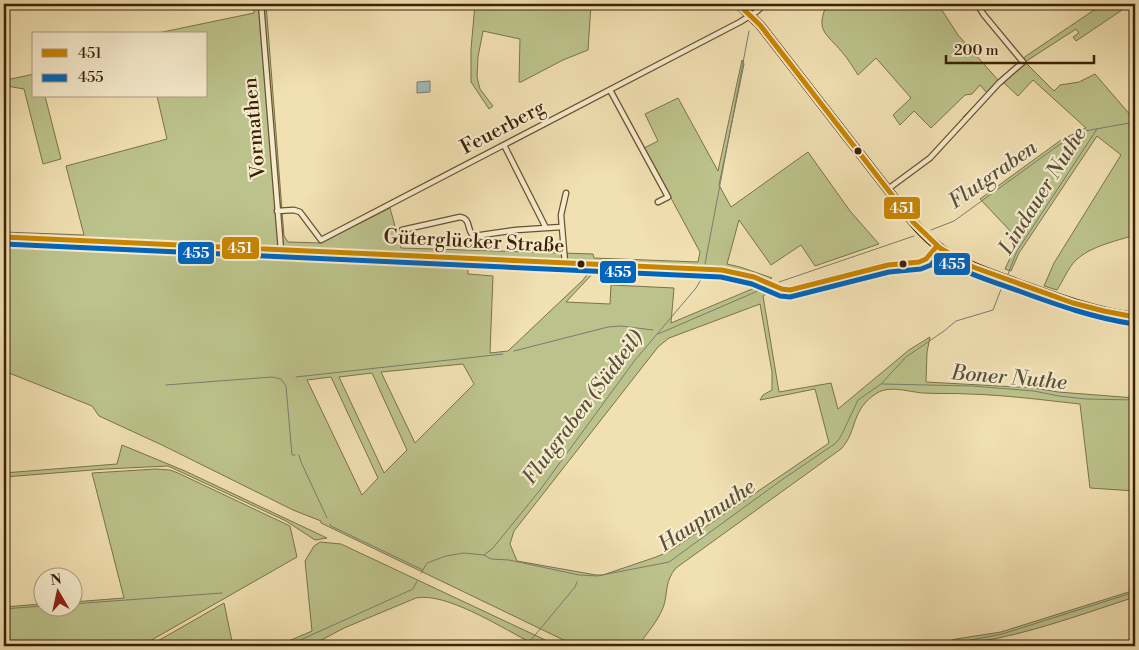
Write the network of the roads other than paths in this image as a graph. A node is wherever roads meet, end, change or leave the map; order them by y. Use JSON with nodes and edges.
{"nodes":[{"id":1,"x":261,"y":4,"type":"edge"},
{"id":2,"x":738,"y":4,"type":"edge"},
{"id":3,"x":765,"y":4,"type":"edge"},
{"id":4,"x":976,"y":4,"type":"edge"},
{"id":5,"x":750,"y":15,"type":"junction"},
{"id":6,"x":610,"y":90,"type":"junction"},
{"id":7,"x":504,"y":145,"type":"junction"},
{"id":8,"x":888,"y":189,"type":"junction"},
{"id":9,"x":566,"y":193,"type":"dead end"},
{"id":10,"x":658,"y":202,"type":"dead end"},
{"id":11,"x":277,"y":211,"type":"junction"},
{"id":12,"x":562,"y":227,"type":"junction"},
{"id":13,"x":546,"y":228,"type":"junction"},
{"id":14,"x":402,"y":230,"type":"dead end"},
{"id":15,"x":6,"y":238,"type":"edge"},
{"id":16,"x":937,"y":246,"type":"junction"},
{"id":17,"x":281,"y":250,"type":"junction"},
{"id":18,"x":565,"y":263,"type":"junction"},
{"id":19,"x":1135,"y":317,"type":"edge"}],
"edges":[{"from":1,"to":11,"type":"street","name":"Vormathen"},
{"from":2,"to":5,"type":"main road"},
{"from":3,"to":5,"type":"street","name":"Feuerberg"},
{"from":4,"to":8,"type":"street"},
{"from":5,"to":6,"type":"street","name":"Feuerberg"},
{"from":5,"to":8,"type":"main road"},
{"from":6,"to":7,"type":"street","name":"Feuerberg"},
{"from":6,"to":10,"type":"street"},
{"from":7,"to":11,"type":"street","name":"Feuerberg"},
{"from":7,"to":13,"type":"street"},
{"from":8,"to":16,"type":"main road"},
{"from":9,"to":12,"type":"street"},
{"from":11,"to":17,"type":"street","name":"Vormathen"},
{"from":12,"to":13,"type":"street"},
{"from":12,"to":18,"type":"street"},
{"from":13,"to":14,"type":"street"},
{"from":15,"to":17,"type":"street","name":"Güterglücker Straße"},
{"from":16,"to":18,"type":"street","name":"Güterglücker Straße"},
{"from":16,"to":19,"type":"main road"},
{"from":17,"to":18,"type":"street","name":"Güterglücker Straße"}]}
